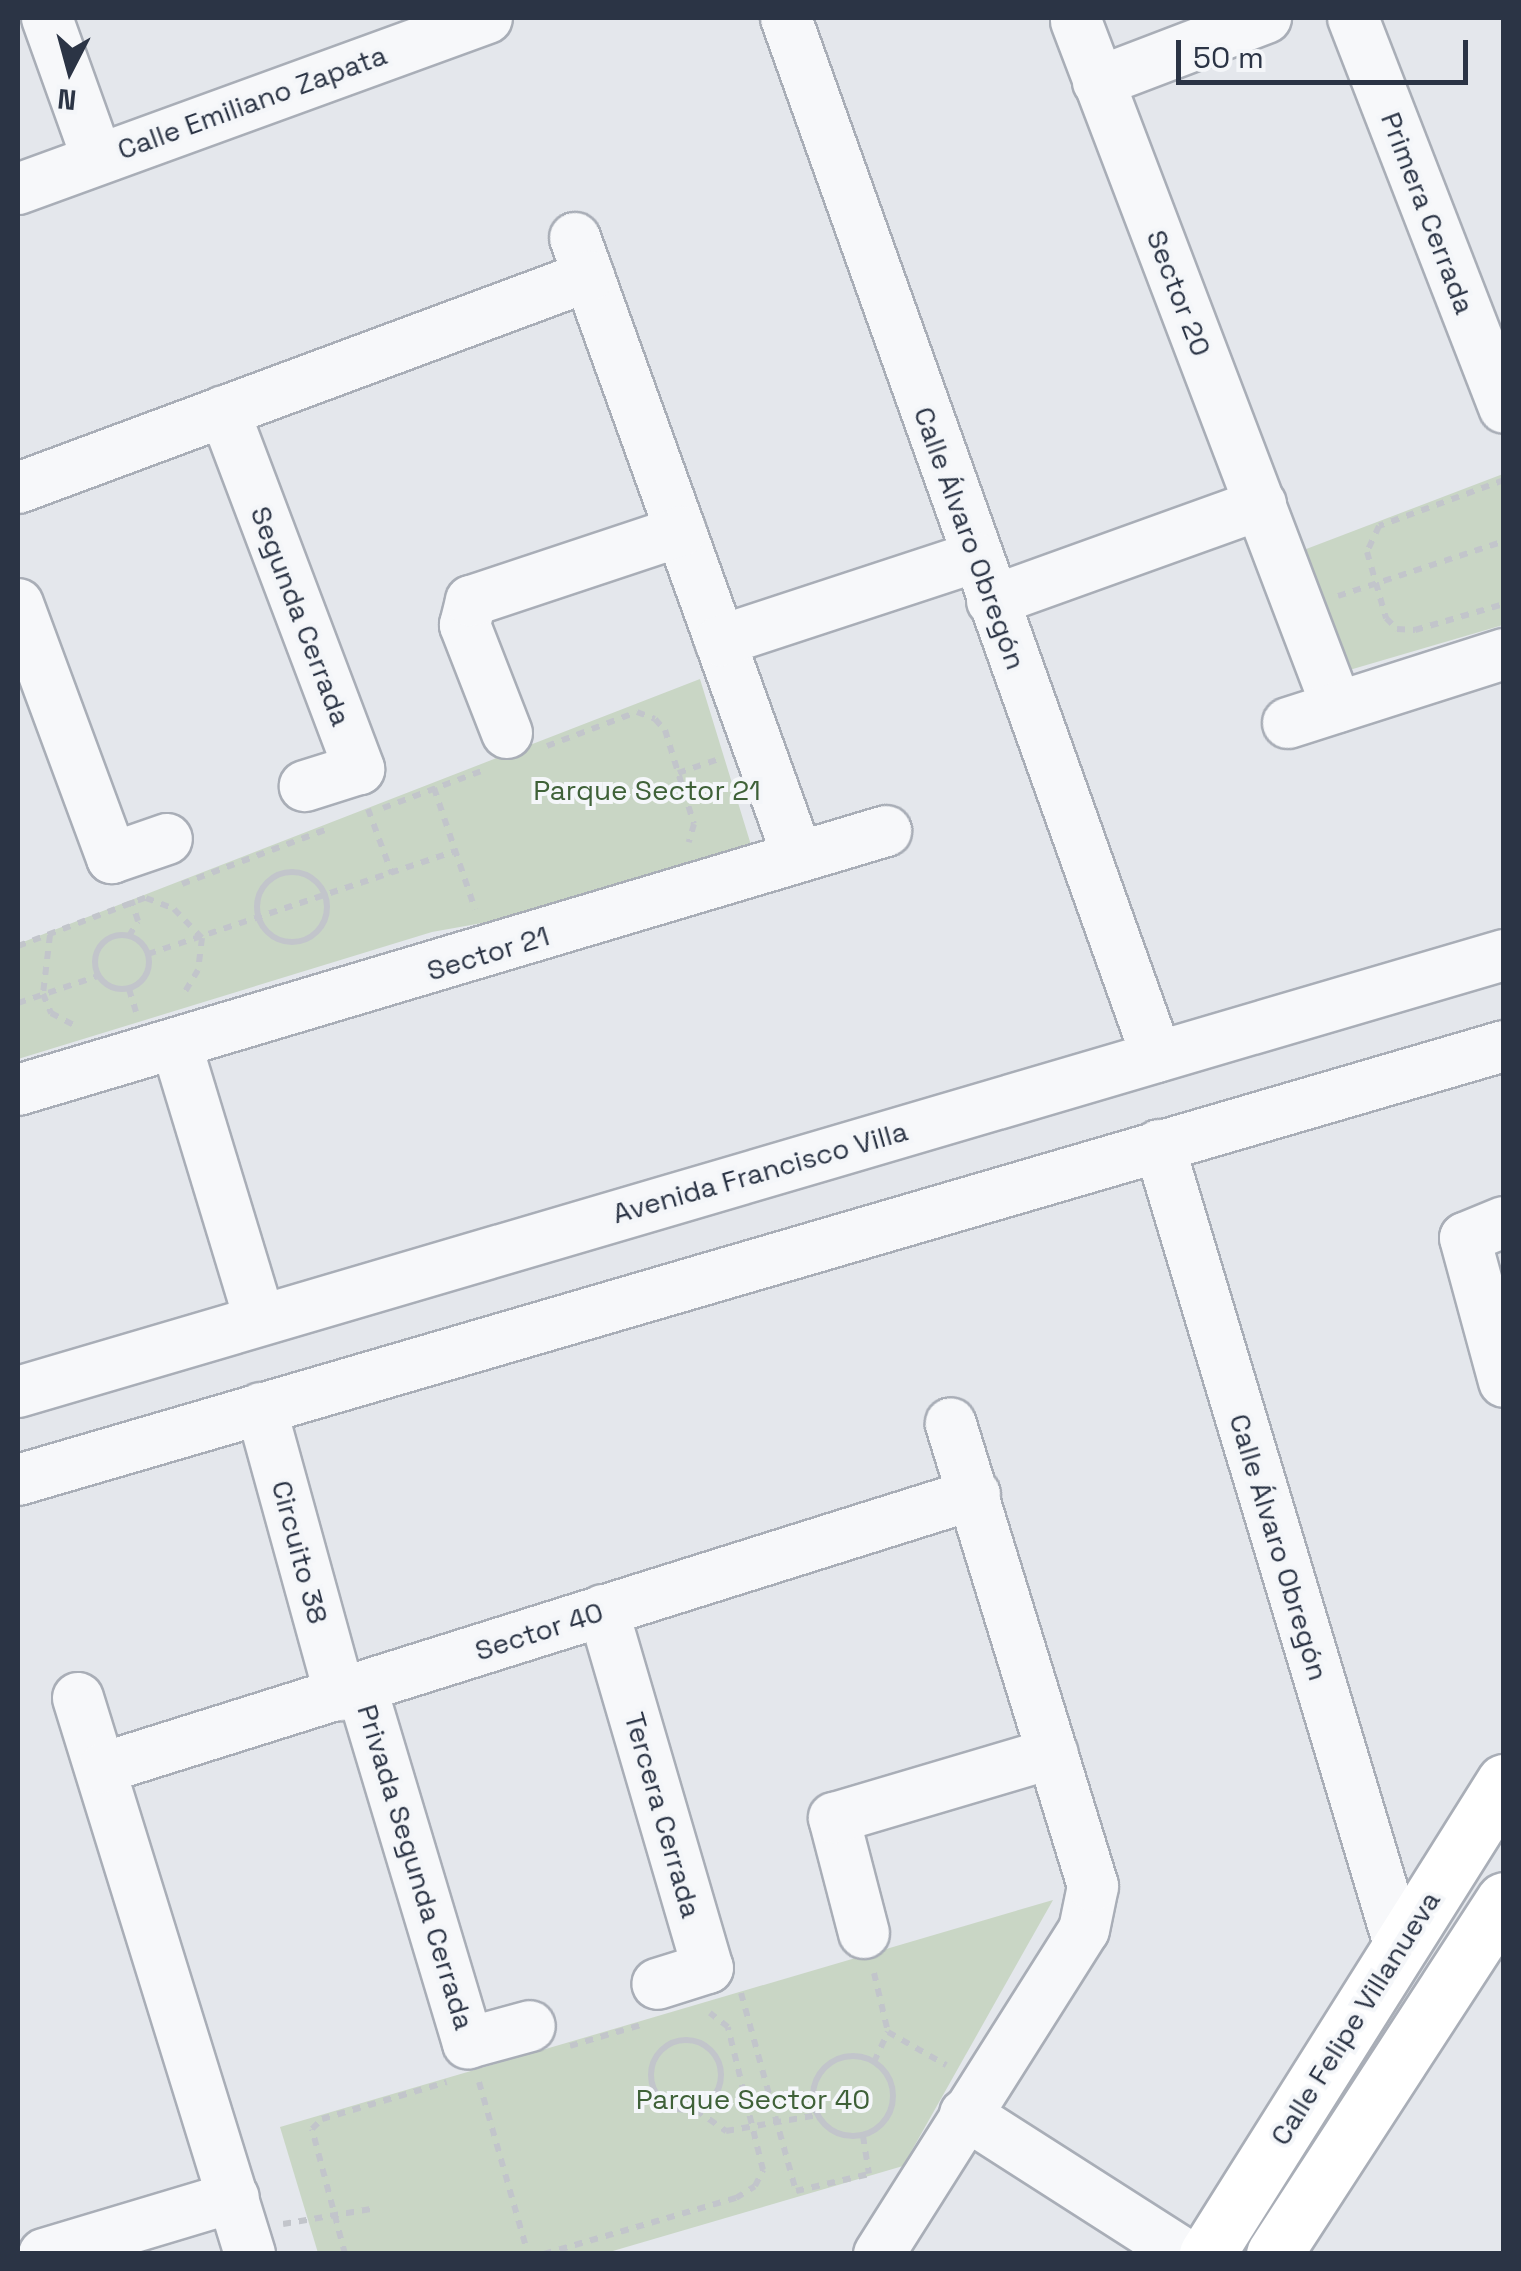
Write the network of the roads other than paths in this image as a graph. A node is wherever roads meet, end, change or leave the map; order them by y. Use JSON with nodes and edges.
{"nodes":[{"id":1,"x":47,"y":18,"type":"edge"},
{"id":2,"x":488,"y":18,"type":"edge"},
{"id":3,"x":786,"y":18,"type":"edge"},
{"id":4,"x":1266,"y":18,"type":"edge"},
{"id":5,"x":1354,"y":18,"type":"edge"},
{"id":6,"x":1076,"y":22,"type":"dead end"},
{"id":7,"x":1098,"y":82,"type":"junction"},
{"id":8,"x":97,"y":158,"type":"junction"},
{"id":9,"x":18,"y":190,"type":"edge"},
{"id":10,"x":1504,"y":408,"type":"edge"},
{"id":11,"x":224,"y":411,"type":"junction"},
{"id":12,"x":18,"y":488,"type":"edge"},
{"id":13,"x":1261,"y":504,"type":"junction"},
{"id":14,"x":680,"y":531,"type":"junction"},
{"id":15,"x":984,"y":579,"type":"junction"},
{"id":16,"x":18,"y":604,"type":"edge"},
{"id":17,"x":720,"y":641,"type":"junction"},
{"id":18,"x":1504,"y":654,"type":"edge"},
{"id":19,"x":1337,"y":707,"type":"junction"},
{"id":20,"x":1288,"y":724,"type":"dead end"},
{"id":21,"x":507,"y":733,"type":"dead end"},
{"id":22,"x":306,"y":786,"type":"dead end"},
{"id":23,"x":886,"y":831,"type":"dead end"},
{"id":24,"x":168,"y":840,"type":"dead end"},
{"id":25,"x":798,"y":858,"type":"junction"},
{"id":26,"x":1504,"y":955,"type":"edge"},
{"id":27,"x":169,"y":1012,"type":"junction"},
{"id":28,"x":1504,"y":1046,"type":"edge"},
{"id":29,"x":1157,"y":1057,"type":"junction"},
{"id":30,"x":18,"y":1090,"type":"edge"},
{"id":31,"x":1159,"y":1145,"type":"junction"},
{"id":32,"x":1504,"y":1222,"type":"edge"},
{"id":33,"x":259,"y":1317,"type":"junction"},
{"id":34,"x":1504,"y":1382,"type":"edge"},
{"id":35,"x":18,"y":1392,"type":"edge"},
{"id":36,"x":261,"y":1408,"type":"junction"},
{"id":37,"x":951,"y":1423,"type":"dead end"},
{"id":38,"x":18,"y":1480,"type":"edge"},
{"id":39,"x":975,"y":1494,"type":"junction"},
{"id":40,"x":603,"y":1610,"type":"junction"},
{"id":41,"x":351,"y":1692,"type":"junction"},
{"id":42,"x":78,"y":1698,"type":"dead end"},
{"id":43,"x":1053,"y":1753,"type":"junction"},
{"id":44,"x":102,"y":1768,"type":"junction"},
{"id":45,"x":1504,"y":1782,"type":"edge"},
{"id":46,"x":1504,"y":1900,"type":"edge"},
{"id":47,"x":864,"y":1933,"type":"road end"},
{"id":48,"x":1400,"y":1948,"type":"junction"},
{"id":49,"x":660,"y":2001,"type":"road end"},
{"id":50,"x":541,"y":2039,"type":"road end"},
{"id":51,"x":973,"y":2100,"type":"junction"},
{"id":52,"x":242,"y":2226,"type":"edge"},
{"id":53,"x":44,"y":2254,"type":"edge"},
{"id":54,"x":879,"y":2254,"type":"edge"},
{"id":55,"x":1184,"y":2254,"type":"edge"},
{"id":56,"x":1206,"y":2254,"type":"edge"},
{"id":57,"x":1274,"y":2254,"type":"edge"}],
"edges":[{"from":1,"to":8,"type":"street"},
{"from":2,"to":8,"type":"street","name":"Calle Emiliano Zapata"},
{"from":3,"to":15,"type":"street","name":"Calle Álvaro Obregón"},
{"from":4,"to":7,"type":"street"},
{"from":5,"to":10,"type":"street","name":"Primera Cerrada"},
{"from":6,"to":7,"type":"street","name":"Sector 20"},
{"from":7,"to":13,"type":"street","name":"Sector 20"},
{"from":8,"to":9,"type":"street","name":"Calle Emiliano Zapata"},
{"from":11,"to":12,"type":"street"},
{"from":11,"to":14,"type":"street"},
{"from":11,"to":22,"type":"street","name":"Segunda Cerrada"},
{"from":13,"to":15,"type":"street"},
{"from":13,"to":19,"type":"street","name":"Sector 20"},
{"from":14,"to":17,"type":"street"},
{"from":14,"to":21,"type":"street"},
{"from":15,"to":17,"type":"street"},
{"from":15,"to":29,"type":"street","name":"Calle Álvaro Obregón"},
{"from":16,"to":24,"type":"street"},
{"from":17,"to":25,"type":"street"},
{"from":18,"to":19,"type":"street"},
{"from":19,"to":20,"type":"street"},
{"from":23,"to":25,"type":"street","name":"Sector 21"},
{"from":25,"to":27,"type":"street","name":"Sector 21"},
{"from":26,"to":29,"type":"street","name":"Avenida Francisco Villa"},
{"from":27,"to":30,"type":"street","name":"Sector 21"},
{"from":27,"to":33,"type":"street"},
{"from":28,"to":31,"type":"street"},
{"from":29,"to":33,"type":"street","name":"Avenida Francisco Villa"},
{"from":31,"to":36,"type":"street"},
{"from":31,"to":48,"type":"street","name":"Calle Álvaro Obregón"},
{"from":32,"to":34,"type":"street"},
{"from":33,"to":35,"type":"street","name":"Avenida Francisco Villa"},
{"from":36,"to":38,"type":"street"},
{"from":36,"to":41,"type":"street","name":"Circuito 38"},
{"from":37,"to":39,"type":"street"},
{"from":39,"to":40,"type":"street","name":"Sector 40"},
{"from":39,"to":43,"type":"street"},
{"from":40,"to":41,"type":"street","name":"Sector 40"},
{"from":40,"to":49,"type":"street","name":"Tercera Cerrada"},
{"from":41,"to":44,"type":"street","name":"Sector 40"},
{"from":41,"to":50,"type":"street","name":"Privada Segunda Cerrada"},
{"from":42,"to":44,"type":"street"},
{"from":43,"to":47,"type":"street"},
{"from":43,"to":51,"type":"street"},
{"from":44,"to":52,"type":"street"},
{"from":45,"to":48,"type":"main road","name":"Calle Felipe Villanueva"},
{"from":46,"to":57,"type":"main road","name":"Calle Felipe Villanueva"},
{"from":48,"to":56,"type":"main road","name":"Calle Felipe Villanueva"},
{"from":51,"to":54,"type":"street"},
{"from":51,"to":55,"type":"street"},
{"from":52,"to":53,"type":"street"}]}
